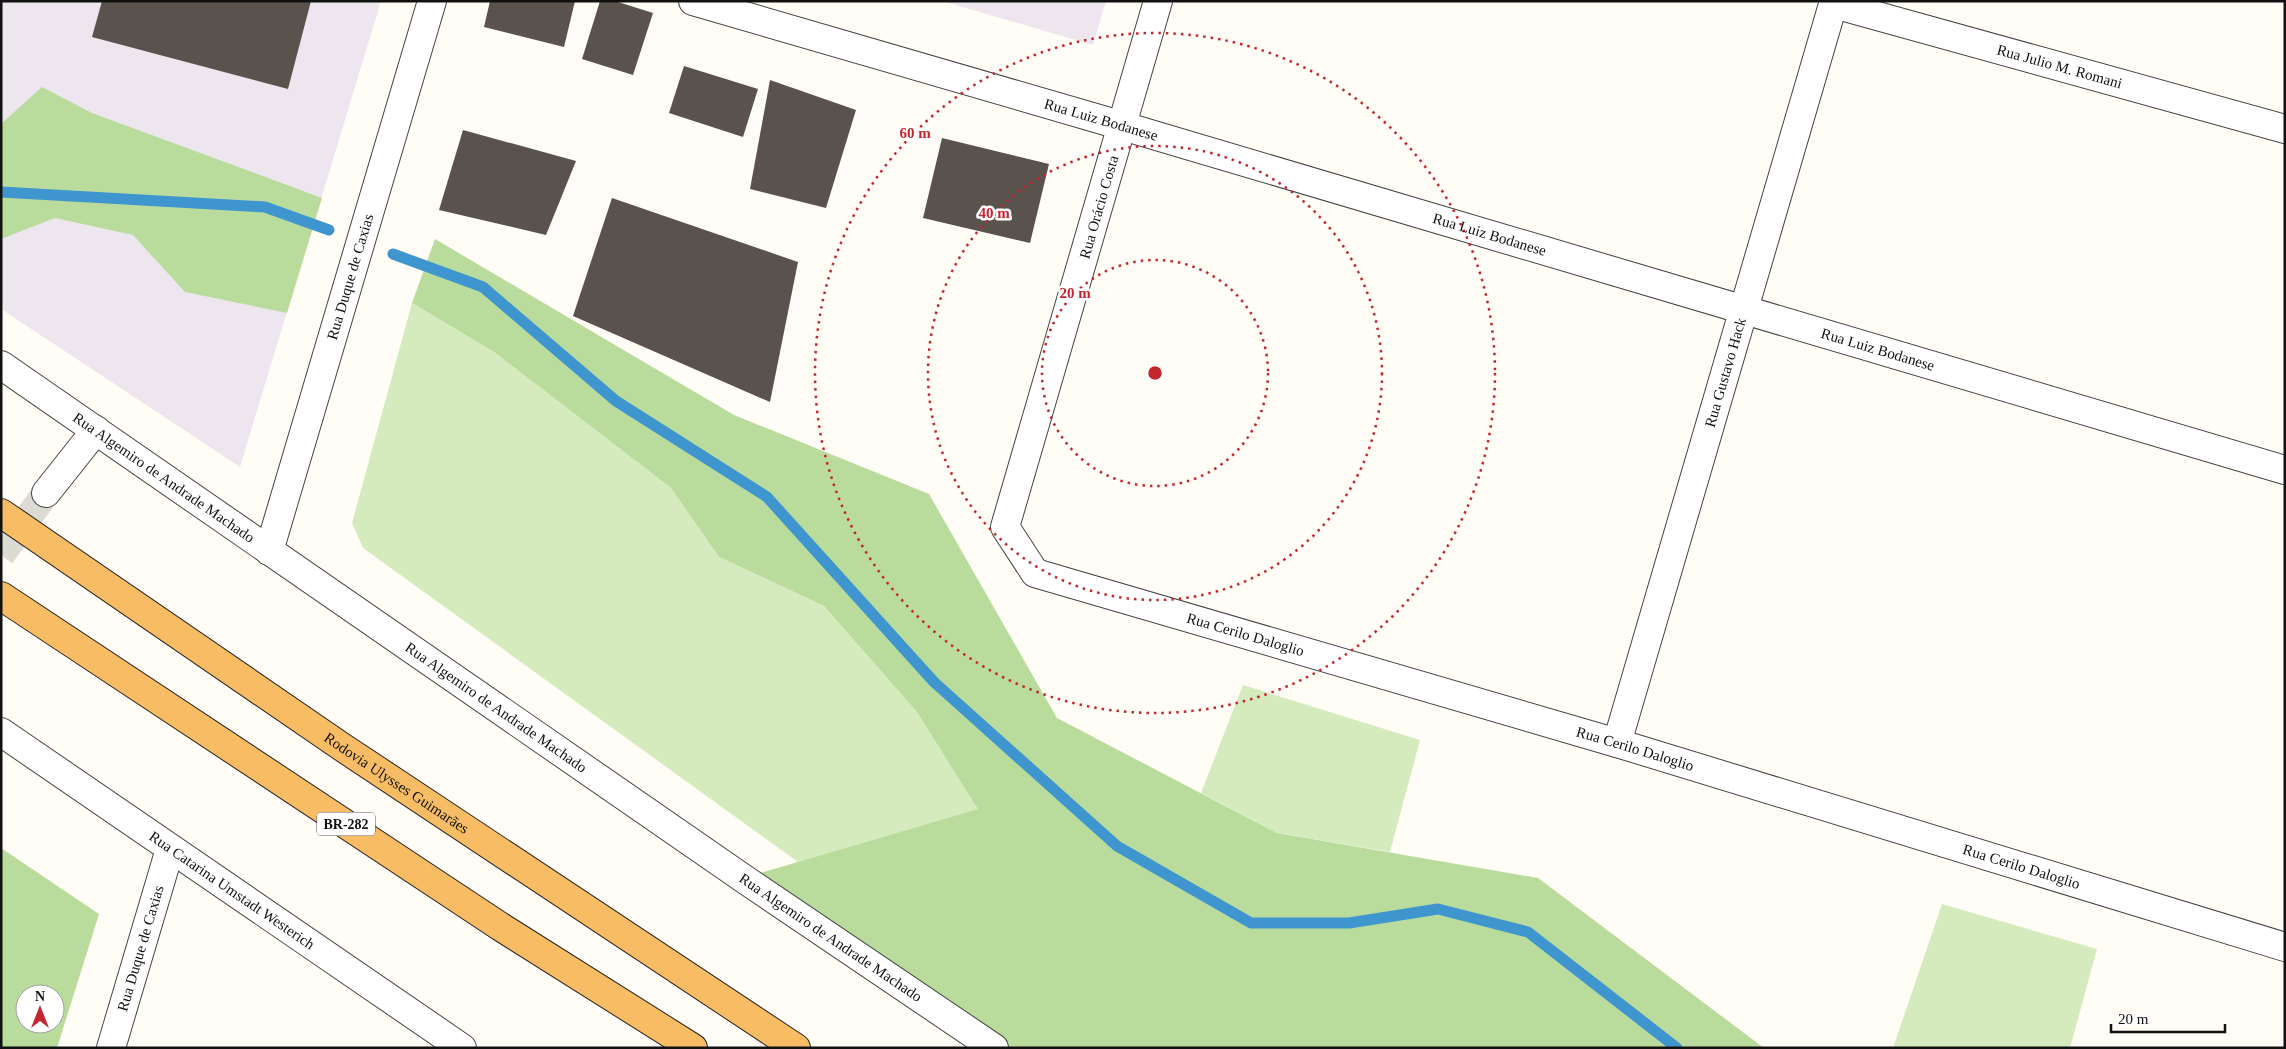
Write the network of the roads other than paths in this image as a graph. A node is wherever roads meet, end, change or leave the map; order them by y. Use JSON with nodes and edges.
{"nodes":[{"id":1,"x":432,"y":1,"type":"edge"},
{"id":2,"x":693,"y":1,"type":"edge"},
{"id":3,"x":1158,"y":1,"type":"edge"},
{"id":4,"x":1834,"y":3,"type":"edge"},
{"id":5,"x":1123,"y":126,"type":"junction"},
{"id":6,"x":2285,"y":129,"type":"edge"},
{"id":7,"x":1743,"y":311,"type":"junction"},
{"id":8,"x":1,"y":365,"type":"edge"},
{"id":9,"x":96,"y":430,"type":"junction"},
{"id":10,"x":2285,"y":470,"type":"edge"},
{"id":11,"x":46,"y":493,"type":"tunnel mouth"},
{"id":12,"x":1,"y":513,"type":"edge"},
{"id":13,"x":1005,"y":527,"type":"joint"},
{"id":14,"x":270,"y":551,"type":"junction"},
{"id":15,"x":1,"y":596,"type":"edge"},
{"id":16,"x":1,"y":732,"type":"edge"},
{"id":17,"x":1617,"y":743,"type":"junction"},
{"id":18,"x":170,"y":849,"type":"junction"},
{"id":19,"x":2285,"y":947,"type":"edge"},
{"id":20,"x":111,"y":1048,"type":"edge"},
{"id":21,"x":462,"y":1048,"type":"edge"},
{"id":22,"x":693,"y":1048,"type":"edge"},
{"id":23,"x":796,"y":1048,"type":"edge"},
{"id":24,"x":994,"y":1048,"type":"edge"}],
"edges":[{"from":1,"to":14,"type":"street","name":"Rua Duque de Caxias"},
{"from":2,"to":5,"type":"street","name":"Rua Luiz Bodanese"},
{"from":3,"to":5,"type":"street","name":"Rua Orácio Costa"},
{"from":4,"to":6,"type":"street","name":"Rua Julio M. Romani"},
{"from":4,"to":7,"type":"street","name":"Rua Gustavo Hack"},
{"from":5,"to":7,"type":"street","name":"Rua Luiz Bodanese"},
{"from":5,"to":13,"type":"street","name":"Rua Orácio Costa"},
{"from":7,"to":10,"type":"street","name":"Rua Luiz Bodanese"},
{"from":7,"to":17,"type":"street","name":"Rua Gustavo Hack"},
{"from":8,"to":9,"type":"street","name":"Rua Algemiro de Andrade Machado"},
{"from":9,"to":11,"type":"street"},
{"from":9,"to":14,"type":"street","name":"Rua Algemiro de Andrade Machado"},
{"from":12,"to":23,"type":"highway","name":"Rodovia Ulysses Guimarães"},
{"from":13,"to":17,"type":"street","name":"Rua Cerilo Daloglio"},
{"from":14,"to":24,"type":"street","name":"Rua Algemiro de Andrade Machado"},
{"from":15,"to":22,"type":"highway","number":"BR-282"},
{"from":16,"to":18,"type":"street","name":"Rua Catarina Umstadt Westerich"},
{"from":17,"to":19,"type":"street","name":"Rua Cerilo Daloglio"},
{"from":18,"to":20,"type":"street","name":"Rua Duque de Caxias"},
{"from":18,"to":21,"type":"street","name":"Rua Catarina Umstadt Westerich"}]}
